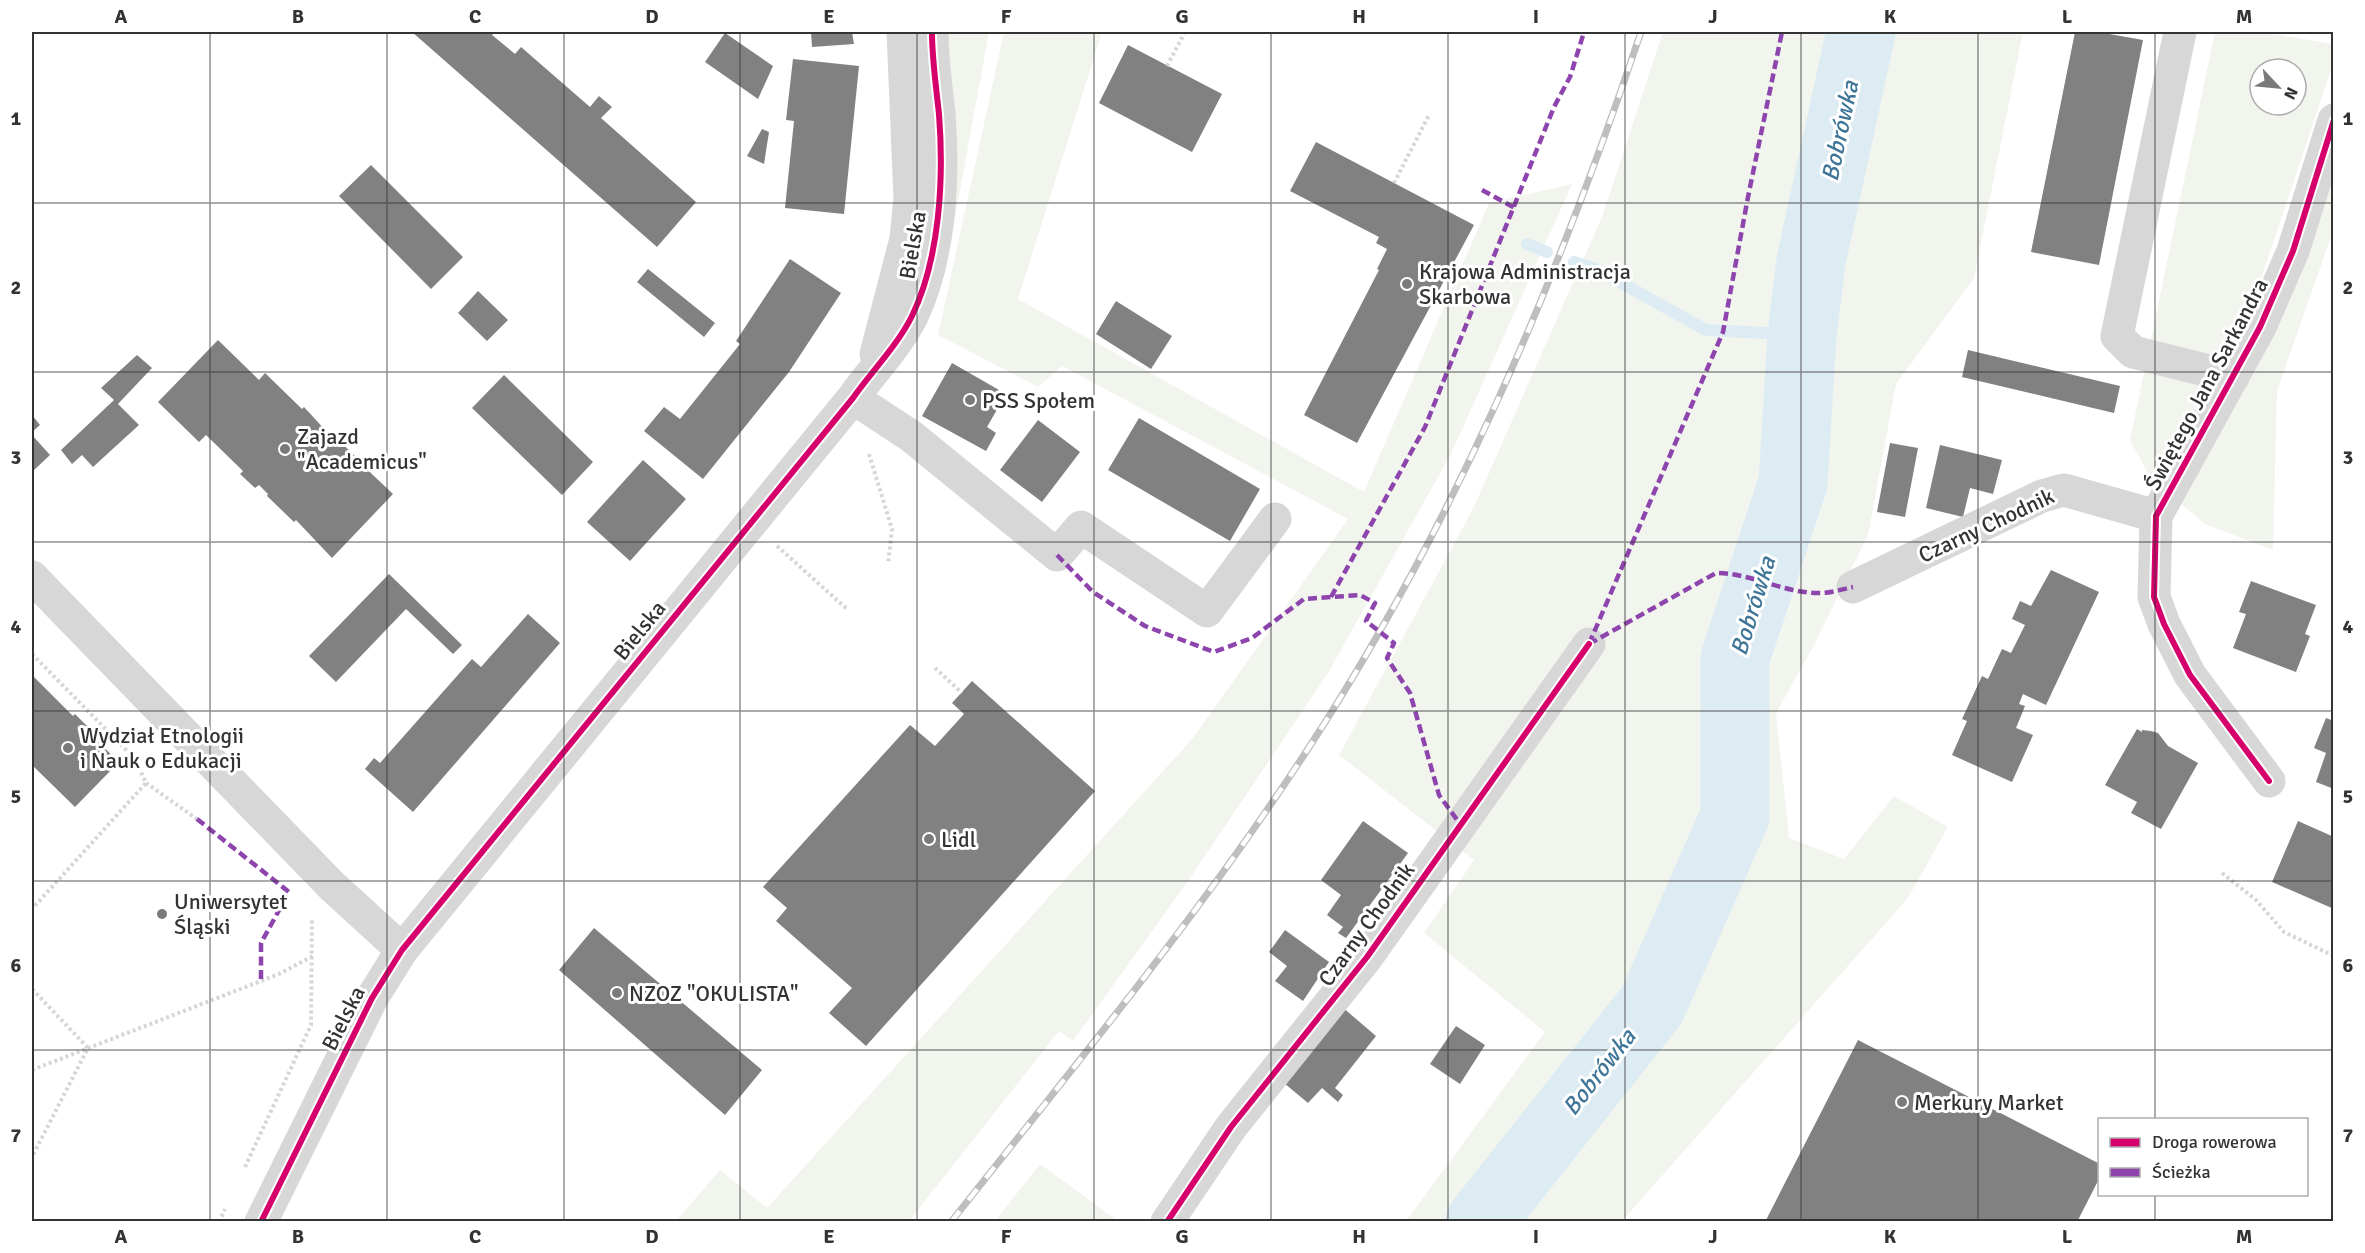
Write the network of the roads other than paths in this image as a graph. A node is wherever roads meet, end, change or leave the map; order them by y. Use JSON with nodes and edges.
{"nodes":[{"id":1,"x":903,"y":32,"type":"edge"},
{"id":2,"x":932,"y":32,"type":"edge"},
{"id":3,"x":2180,"y":32,"type":"edge"},
{"id":4,"x":2334,"y":120,"type":"edge"},
{"id":5,"x":2233,"y":377,"type":"junction"},
{"id":6,"x":862,"y":386,"type":"junction"},
{"id":7,"x":2156,"y":516,"type":"junction"},
{"id":8,"x":1275,"y":519,"type":"dead end"},
{"id":9,"x":32,"y":577,"type":"edge"},
{"id":10,"x":1853,"y":587,"type":"dead end"},
{"id":11,"x":1588,"y":644,"type":"dead end"},
{"id":12,"x":2269,"y":781,"type":"dead end"},
{"id":13,"x":402,"y":950,"type":"junction"},
{"id":14,"x":261,"y":1221,"type":"edge"},
{"id":15,"x":1167,"y":1221,"type":"edge"}],
"edges":[{"from":1,"to":6,"type":"street","name":"Bielska"},
{"from":2,"to":6,"type":"street","name":"Bielska"},
{"from":3,"to":5,"type":"street"},
{"from":4,"to":5,"type":"street","name":"Świętego Jana Sarkandra"},
{"from":5,"to":7,"type":"street","name":"Świętego Jana Sarkandra"},
{"from":6,"to":8,"type":"street"},
{"from":6,"to":13,"type":"street","name":"Bielska"},
{"from":7,"to":10,"type":"street","name":"Czarny Chodnik"},
{"from":7,"to":12,"type":"street","name":"Świętego Jana Sarkandra"},
{"from":9,"to":13,"type":"street"},
{"from":11,"to":15,"type":"street","name":"Czarny Chodnik"},
{"from":13,"to":14,"type":"street","name":"Bielska"}]}
